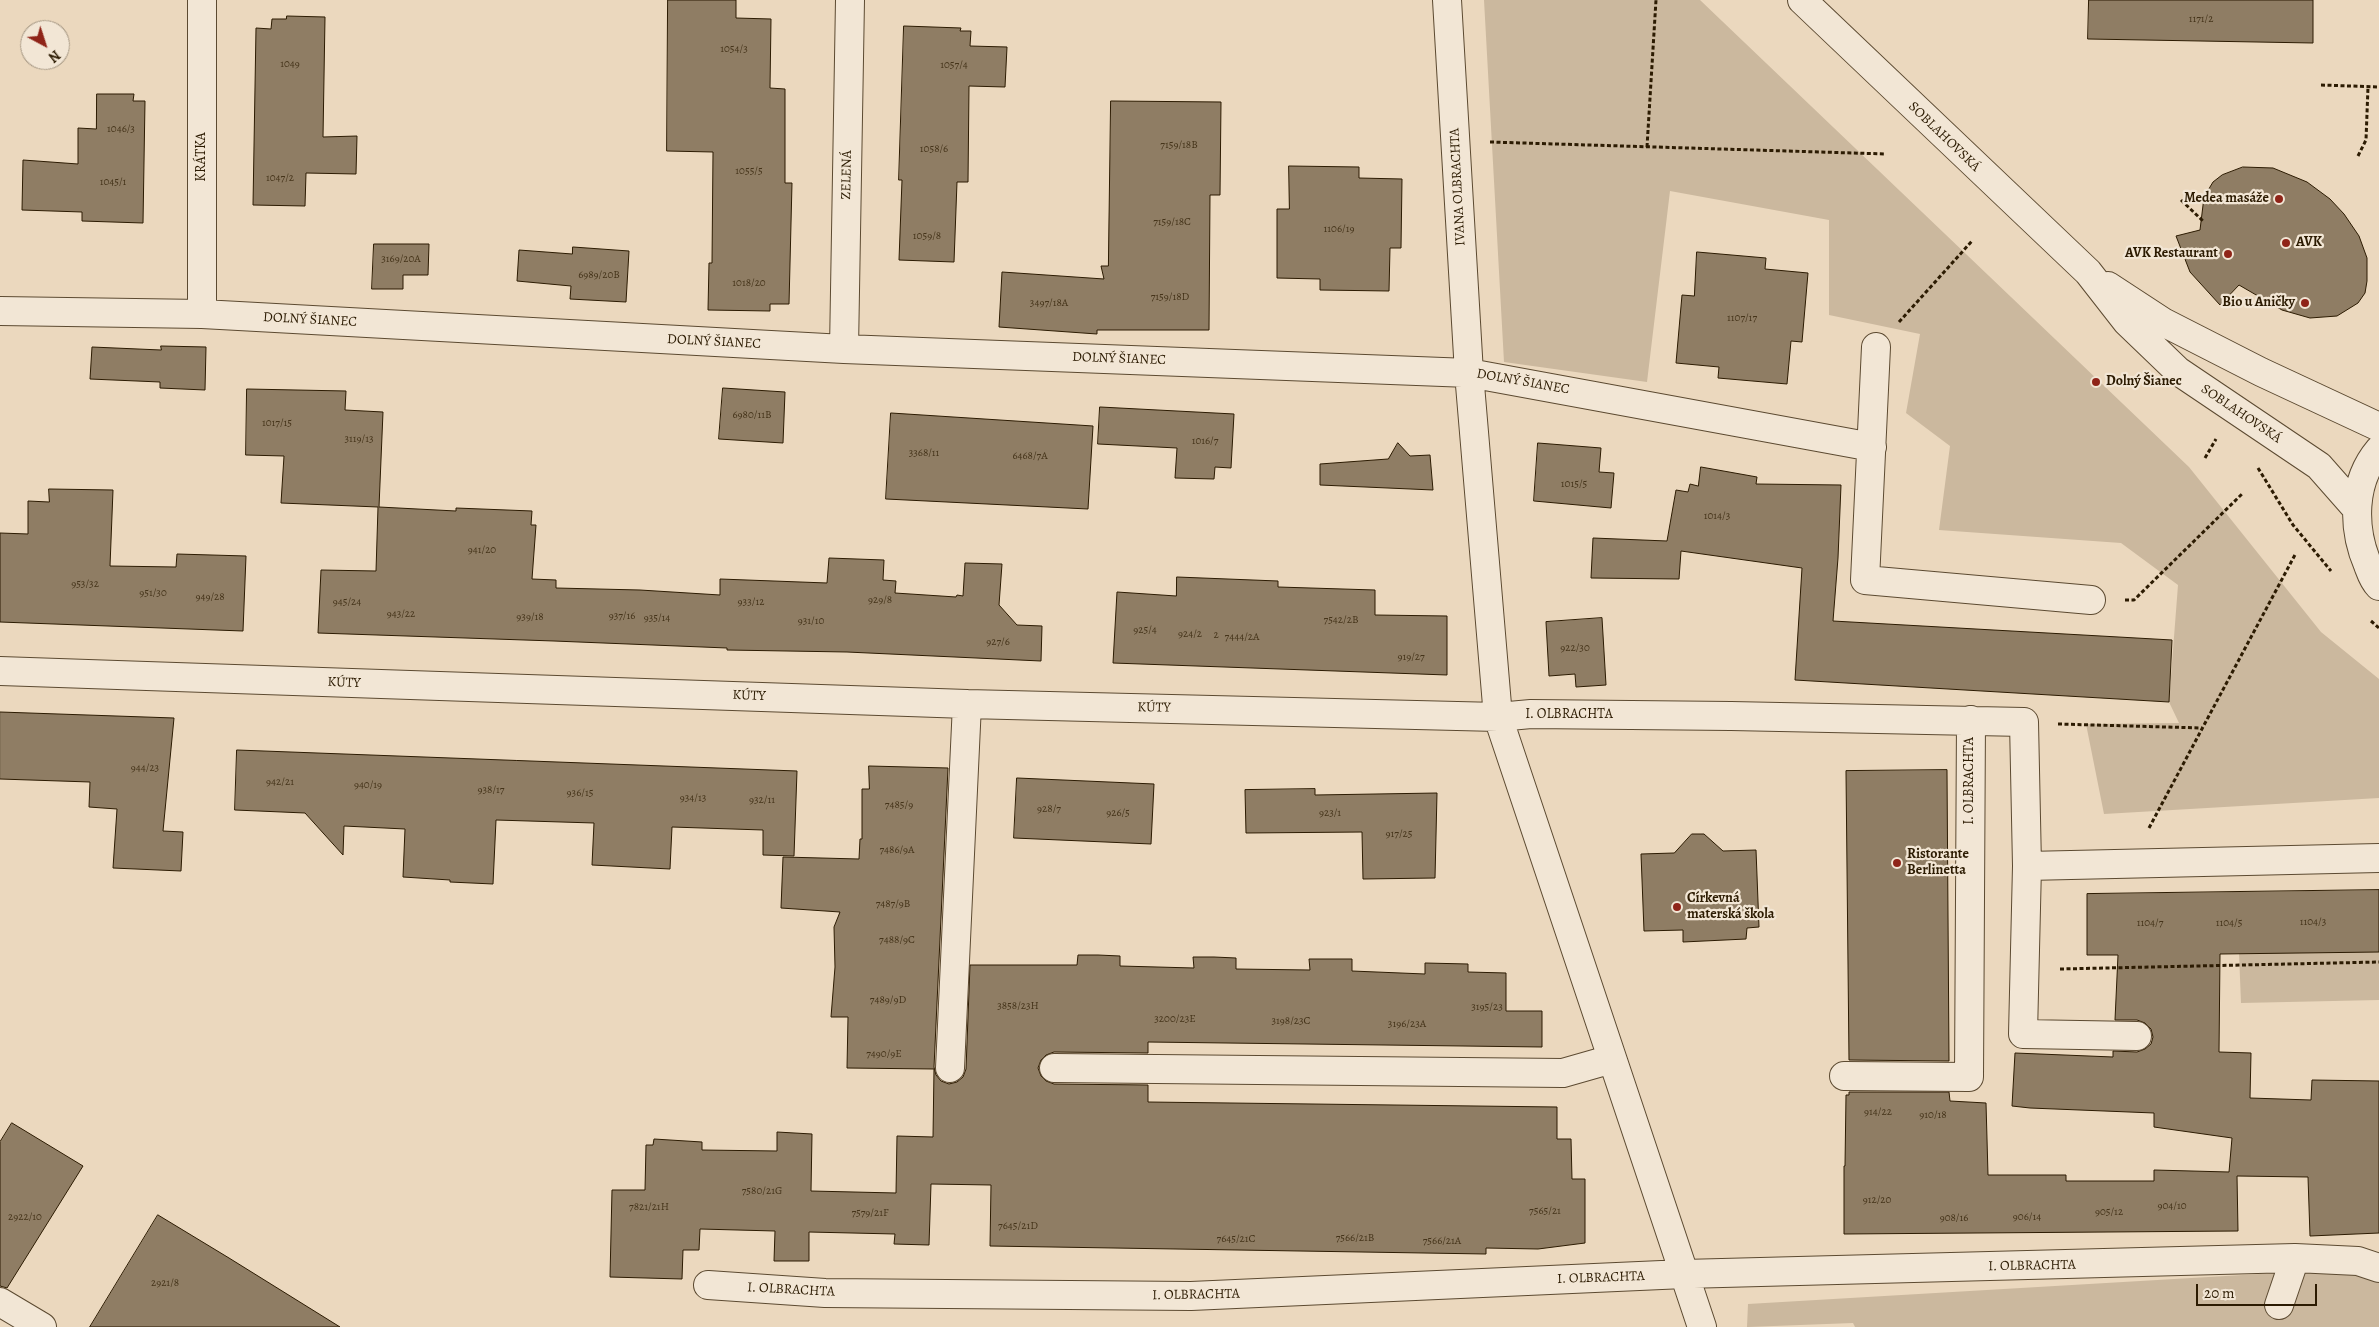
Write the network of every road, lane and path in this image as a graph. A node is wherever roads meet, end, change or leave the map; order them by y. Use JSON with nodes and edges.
{"nodes":[{"id":1,"x":202,"y":0,"type":"edge"},
{"id":2,"x":850,"y":0,"type":"edge"},
{"id":3,"x":1447,"y":0,"type":"edge"},
{"id":4,"x":1656,"y":0,"type":"edge"},
{"id":5,"x":1802,"y":0,"type":"edge"},
{"id":6,"x":2321,"y":85,"type":"dead end"},
{"id":7,"x":2368,"y":87,"type":"junction"},
{"id":8,"x":2379,"y":87,"type":"edge"},
{"id":9,"x":1456,"y":140,"type":"junction"},
{"id":10,"x":1647,"y":147,"type":"junction"},
{"id":11,"x":1886,"y":154,"type":"dead end"},
{"id":12,"x":2358,"y":156,"type":"dead end"},
{"id":13,"x":2181,"y":200,"type":"dead end"},
{"id":14,"x":2204,"y":221,"type":"dead end"},
{"id":15,"x":1972,"y":241,"type":"dead end"},
{"id":16,"x":2088,"y":272,"type":"junction"},
{"id":17,"x":0,"y":311,"type":"edge"},
{"id":18,"x":202,"y":314,"type":"junction"},
{"id":19,"x":1876,"y":347,"type":"joint"},
{"id":20,"x":844,"y":349,"type":"junction"},
{"id":21,"x":1470,"y":373,"type":"junction"},
{"id":22,"x":2379,"y":427,"type":"edge"},
{"id":23,"x":2217,"y":437,"type":"dead end"},
{"id":24,"x":1872,"y":447,"type":"junction"},
{"id":25,"x":2379,"y":450,"type":"edge"},
{"id":26,"x":2205,"y":458,"type":"dead end"},
{"id":27,"x":2256,"y":466,"type":"dead end"},
{"id":28,"x":2243,"y":493,"type":"dead end"},
{"id":29,"x":2356,"y":508,"type":"junction"},
{"id":30,"x":2296,"y":553,"type":"dead end"},
{"id":31,"x":2334,"y":576,"type":"dead end"},
{"id":32,"x":2379,"y":586,"type":"edge"},
{"id":33,"x":2091,"y":600,"type":"joint"},
{"id":34,"x":2368,"y":618,"type":"dead end"},
{"id":35,"x":2379,"y":628,"type":"edge"},
{"id":36,"x":0,"y":671,"type":"edge"},
{"id":37,"x":966,"y":704,"type":"junction"},
{"id":38,"x":1498,"y":717,"type":"junction"},
{"id":39,"x":1970,"y":720,"type":"junction"},
{"id":40,"x":2074,"y":724,"type":"dead end"},
{"id":41,"x":2202,"y":728,"type":"junction"},
{"id":42,"x":2379,"y":858,"type":"edge"},
{"id":43,"x":2130,"y":864,"type":"junction"},
{"id":44,"x":2027,"y":866,"type":"junction"},
{"id":45,"x":2379,"y":962,"type":"edge"},
{"id":46,"x":2025,"y":969,"type":"junction"},
{"id":47,"x":2137,"y":1036,"type":"dead end"},
{"id":48,"x":1612,"y":1059,"type":"junction"},
{"id":49,"x":950,"y":1068,"type":"dead end"},
{"id":50,"x":1054,"y":1068,"type":"dead end"},
{"id":51,"x":1844,"y":1076,"type":"dead end"},
{"id":52,"x":2295,"y":1258,"type":"junction"},
{"id":53,"x":2379,"y":1268,"type":"edge"},
{"id":54,"x":1684,"y":1274,"type":"junction"},
{"id":55,"x":708,"y":1285,"type":"dead end"},
{"id":56,"x":0,"y":1302,"type":"edge"},
{"id":57,"x":2279,"y":1305,"type":"dead end"},
{"id":58,"x":42,"y":1327,"type":"edge"},
{"id":59,"x":1702,"y":1327,"type":"edge"}],
"edges":[{"from":1,"to":18,"type":"street","name":"KRÁTKA"},
{"from":2,"to":20,"type":"street","name":"ZELENÁ"},
{"from":3,"to":9,"type":"street","name":"IVANA OLBRACHTA"},
{"from":4,"to":10,"type":"path"},
{"from":5,"to":16,"type":"street","name":"SOBLAHOVSKÁ"},
{"from":6,"to":7,"type":"path"},
{"from":7,"to":8,"type":"path"},
{"from":7,"to":12,"type":"path"},
{"from":9,"to":10,"type":"path"},
{"from":9,"to":21,"type":"street","name":"IVANA OLBRACHTA"},
{"from":10,"to":11,"type":"path"},
{"from":13,"to":14,"type":"path"},
{"from":15,"to":19,"type":"path"},
{"from":16,"to":22,"type":"street","name":"SOBLAHOVSKÁ"},
{"from":16,"to":29,"type":"street","name":"SOBLAHOVSKÁ"},
{"from":17,"to":18,"type":"street","name":"DOLNÝ ŠIANEC"},
{"from":18,"to":20,"type":"street","name":"DOLNÝ ŠIANEC"},
{"from":19,"to":24,"type":"street"},
{"from":20,"to":21,"type":"street","name":"DOLNÝ ŠIANEC"},
{"from":21,"to":24,"type":"street","name":"DOLNÝ ŠIANEC"},
{"from":21,"to":38,"type":"street"},
{"from":23,"to":26,"type":"path"},
{"from":24,"to":33,"type":"street"},
{"from":25,"to":29,"type":"street"},
{"from":27,"to":31,"type":"path"},
{"from":28,"to":33,"type":"path"},
{"from":29,"to":32,"type":"street"},
{"from":30,"to":41,"type":"path"},
{"from":34,"to":35,"type":"path"},
{"from":36,"to":37,"type":"street","name":"KÚTY"},
{"from":37,"to":38,"type":"street","name":"KÚTY"},
{"from":37,"to":49,"type":"street"},
{"from":38,"to":39,"type":"street","name":"I. OLBRACHTA"},
{"from":38,"to":48,"type":"street"},
{"from":39,"to":44,"type":"street","name":"I. OLBRACHTA"},
{"from":39,"to":51,"type":"street","name":"I. OLBRACHTA"},
{"from":40,"to":41,"type":"path"},
{"from":41,"to":43,"type":"path"},
{"from":42,"to":43,"type":"street"},
{"from":43,"to":44,"type":"street"},
{"from":44,"to":46,"type":"street"},
{"from":45,"to":46,"type":"path"},
{"from":46,"to":47,"type":"street"},
{"from":48,"to":50,"type":"street"},
{"from":48,"to":54,"type":"street"},
{"from":52,"to":53,"type":"street","name":"I. OLBRACHTA"},
{"from":52,"to":54,"type":"street","name":"I. OLBRACHTA"},
{"from":52,"to":57,"type":"street"},
{"from":54,"to":55,"type":"street","name":"I. OLBRACHTA"},
{"from":54,"to":59,"type":"street"},
{"from":56,"to":58,"type":"street"}]}
